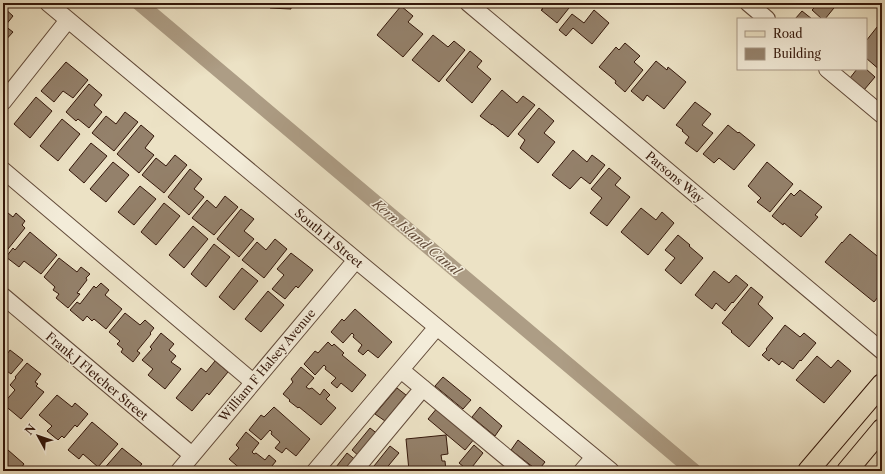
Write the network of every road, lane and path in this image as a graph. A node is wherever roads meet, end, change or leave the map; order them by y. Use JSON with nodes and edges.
{"nodes":[{"id":1,"x":48,"y":3,"type":"edge"},
{"id":2,"x":468,"y":3,"type":"edge"},
{"id":3,"x":748,"y":3,"type":"edge"},
{"id":4,"x":766,"y":18,"type":"edge"},
{"id":5,"x":68,"y":20,"type":"junction"},
{"id":6,"x":828,"y":70,"type":"edge"},
{"id":7,"x":3,"y":102,"type":"edge"},
{"id":8,"x":882,"y":115,"type":"edge"},
{"id":9,"x":3,"y":170,"type":"edge"},
{"id":10,"x":356,"y":260,"type":"junction"},
{"id":11,"x":3,"y":296,"type":"edge"},
{"id":12,"x":437,"y":327,"type":"junction"},
{"id":13,"x":882,"y":351,"type":"edge"},
{"id":14,"x":401,"y":370,"type":"junction"},
{"id":15,"x":253,"y":382,"type":"junction"},
{"id":16,"x":882,"y":384,"type":"edge"},
{"id":17,"x":423,"y":388,"type":"junction"},
{"id":18,"x":882,"y":429,"type":"edge"},
{"id":19,"x":192,"y":455,"type":"junction"},
{"id":20,"x":594,"y":457,"type":"junction"},
{"id":21,"x":178,"y":471,"type":"edge"},
{"id":22,"x":315,"y":471,"type":"edge"},
{"id":23,"x":354,"y":471,"type":"edge"},
{"id":24,"x":522,"y":471,"type":"edge"},
{"id":25,"x":582,"y":471,"type":"edge"},
{"id":26,"x":611,"y":471,"type":"edge"},
{"id":27,"x":808,"y":471,"type":"edge"},
{"id":28,"x":848,"y":471,"type":"edge"}],
"edges":[{"from":1,"to":5,"type":"street","name":"South H Street"},
{"from":2,"to":13,"type":"street","name":"Parsons Way"},
{"from":3,"to":4,"type":"street"},
{"from":5,"to":7,"type":"street"},
{"from":5,"to":10,"type":"street","name":"South H Street"},
{"from":6,"to":8,"type":"street"},
{"from":9,"to":15,"type":"street"},
{"from":10,"to":12,"type":"street","name":"South H Street"},
{"from":10,"to":15,"type":"street","name":"William F Halsey Avenue"},
{"from":11,"to":19,"type":"street","name":"Frank J Fletcher Street"},
{"from":12,"to":14,"type":"street"},
{"from":12,"to":20,"type":"street","name":"South H Street"},
{"from":14,"to":17,"type":"street"},
{"from":14,"to":22,"type":"street"},
{"from":15,"to":19,"type":"street","name":"William F Halsey Avenue"},
{"from":16,"to":27,"type":"main road"},
{"from":17,"to":23,"type":"street"},
{"from":17,"to":24,"type":"street"},
{"from":18,"to":28,"type":"main road"},
{"from":19,"to":21,"type":"street","name":"William F Halsey Avenue"},
{"from":20,"to":25,"type":"street"},
{"from":20,"to":26,"type":"street","name":"South H Street"}]}
